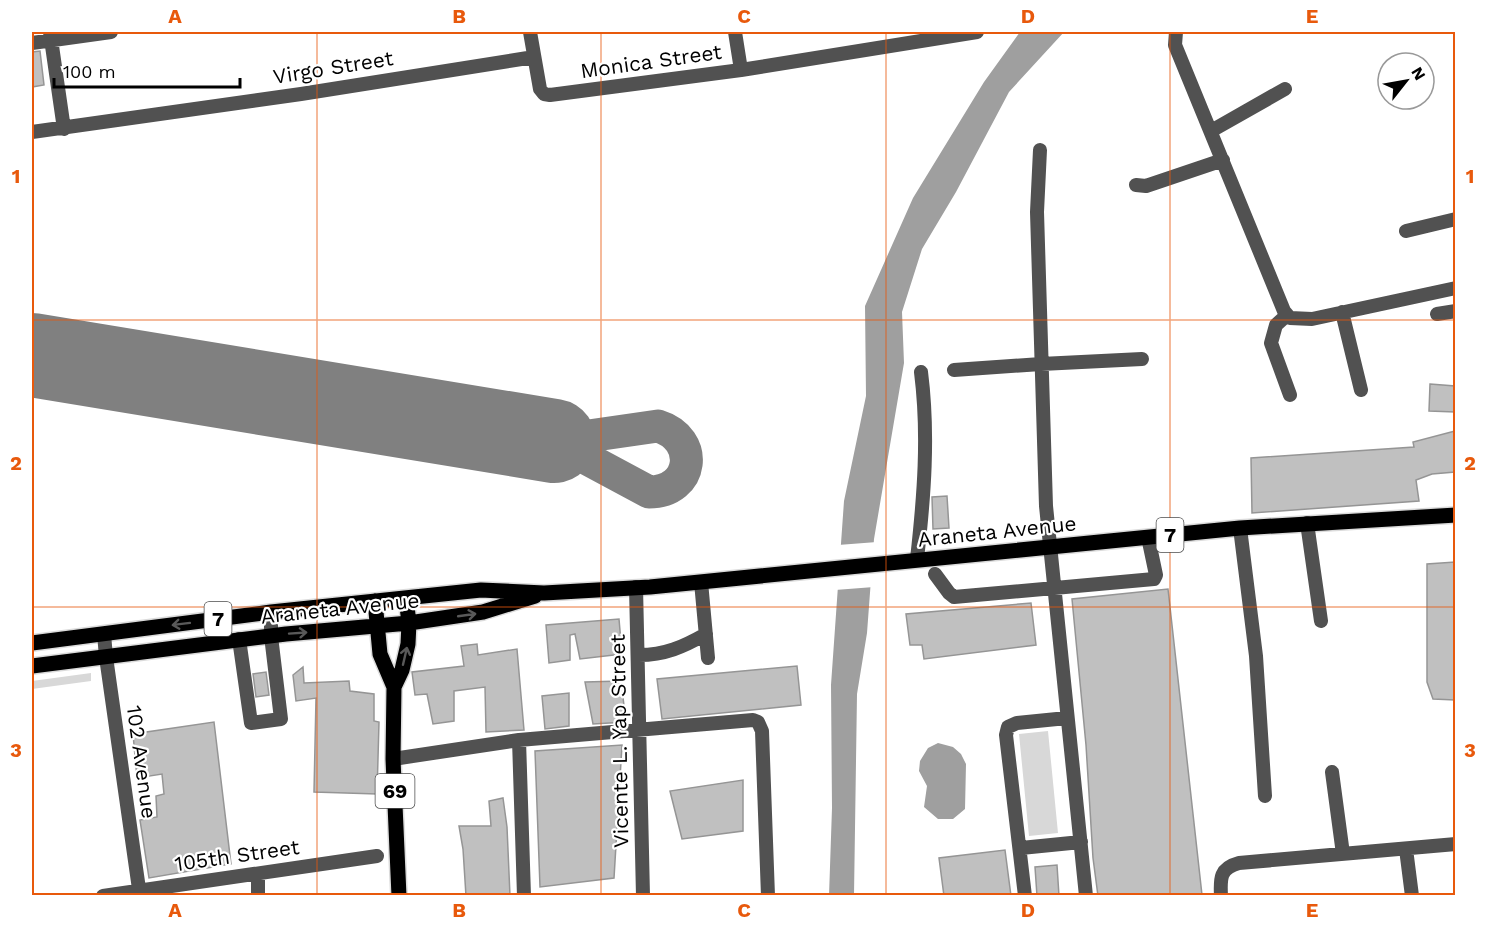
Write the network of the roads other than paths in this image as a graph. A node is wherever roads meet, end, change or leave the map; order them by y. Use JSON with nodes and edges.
{"nodes":[{"id":1,"x":111,"y":32,"type":"edge"},
{"id":2,"x":530,"y":32,"type":"edge"},
{"id":3,"x":735,"y":32,"type":"edge"},
{"id":4,"x":977,"y":32,"type":"edge"},
{"id":5,"x":1176,"y":32,"type":"edge"},
{"id":6,"x":50,"y":36,"type":"edge"},
{"id":7,"x":904,"y":37,"type":"edge"},
{"id":8,"x":32,"y":43,"type":"edge"},
{"id":9,"x":534,"y":57,"type":"junction"},
{"id":10,"x":741,"y":70,"type":"junction"},
{"id":11,"x":1286,"y":89,"type":"dead end"},
{"id":12,"x":64,"y":129,"type":"junction"},
{"id":13,"x":1211,"y":130,"type":"junction"},
{"id":14,"x":32,"y":132,"type":"edge"},
{"id":15,"x":1040,"y":150,"type":"dead end"},
{"id":16,"x":1223,"y":160,"type":"junction"},
{"id":17,"x":1136,"y":185,"type":"dead end"},
{"id":18,"x":1455,"y":219,"type":"edge"},
{"id":19,"x":1406,"y":231,"type":"dead end"},
{"id":20,"x":1455,"y":288,"type":"edge"},
{"id":21,"x":1455,"y":311,"type":"edge"},
{"id":22,"x":1341,"y":312,"type":"junction"},
{"id":23,"x":1437,"y":314,"type":"dead end"},
{"id":24,"x":1287,"y":315,"type":"junction"},
{"id":25,"x":1142,"y":359,"type":"dead end"},
{"id":26,"x":1041,"y":363,"type":"junction"},
{"id":27,"x":954,"y":370,"type":"dead end"},
{"id":28,"x":921,"y":372,"type":"dead end"},
{"id":29,"x":1361,"y":390,"type":"dead end"},
{"id":30,"x":1290,"y":395,"type":"dead end"},
{"id":31,"x":1455,"y":515,"type":"edge"},
{"id":32,"x":1307,"y":523,"type":"junction"},
{"id":33,"x":1240,"y":528,"type":"junction"},
{"id":34,"x":1148,"y":537,"type":"junction"},
{"id":35,"x":1049,"y":547,"type":"junction"},
{"id":36,"x":917,"y":559,"type":"junction"},
{"id":37,"x":935,"y":574,"type":"dead end"},
{"id":38,"x":701,"y":582,"type":"junction"},
{"id":39,"x":636,"y":587,"type":"junction"},
{"id":40,"x":1053,"y":588,"type":"junction"},
{"id":41,"x":544,"y":593,"type":"junction"},
{"id":42,"x":406,"y":598,"type":"junction"},
{"id":43,"x":375,"y":601,"type":"junction"},
{"id":44,"x":271,"y":612,"type":"junction"},
{"id":45,"x":1321,"y":621,"type":"dead end"},
{"id":46,"x":409,"y":623,"type":"junction"},
{"id":47,"x":378,"y":626,"type":"junction"},
{"id":48,"x":104,"y":633,"type":"junction"},
{"id":49,"x":706,"y":634,"type":"junction"},
{"id":50,"x":271,"y":636,"type":"junction"},
{"id":51,"x":239,"y":639,"type":"junction"},
{"id":52,"x":32,"y":643,"type":"edge"},
{"id":53,"x":639,"y":656,"type":"junction"},
{"id":54,"x":106,"y":657,"type":"junction"},
{"id":55,"x":708,"y":658,"type":"dead end"},
{"id":56,"x":32,"y":666,"type":"edge"},
{"id":57,"x":394,"y":687,"type":"junction"},
{"id":58,"x":1067,"y":718,"type":"junction"},
{"id":59,"x":639,"y":729,"type":"junction"},
{"id":60,"x":519,"y":740,"type":"junction"},
{"id":61,"x":393,"y":759,"type":"junction"},
{"id":62,"x":1332,"y":772,"type":"dead end"},
{"id":63,"x":1265,"y":796,"type":"dead end"},
{"id":64,"x":1081,"y":842,"type":"junction"},
{"id":65,"x":1455,"y":844,"type":"edge"},
{"id":66,"x":1021,"y":848,"type":"junction"},
{"id":67,"x":1406,"y":849,"type":"junction"},
{"id":68,"x":1342,"y":854,"type":"junction"},
{"id":69,"x":377,"y":856,"type":"dead end"},
{"id":70,"x":258,"y":874,"type":"junction"},
{"id":71,"x":140,"y":893,"type":"edge"},
{"id":72,"x":103,"y":896,"type":"edge"},
{"id":73,"x":258,"y":896,"type":"edge"},
{"id":74,"x":399,"y":896,"type":"edge"},
{"id":75,"x":524,"y":896,"type":"edge"},
{"id":76,"x":643,"y":896,"type":"edge"},
{"id":77,"x":768,"y":896,"type":"edge"},
{"id":78,"x":1025,"y":896,"type":"edge"},
{"id":79,"x":1086,"y":896,"type":"edge"},
{"id":80,"x":1221,"y":896,"type":"edge"},
{"id":81,"x":1412,"y":896,"type":"edge"}],
"edges":[{"from":1,"to":6,"type":"street"},
{"from":2,"to":9,"type":"street"},
{"from":3,"to":10,"type":"street"},
{"from":4,"to":7,"type":"street","name":"Monica Street"},
{"from":5,"to":13,"type":"street"},
{"from":6,"to":8,"type":"street"},
{"from":6,"to":12,"type":"street"},
{"from":7,"to":10,"type":"street","name":"Monica Street"},
{"from":9,"to":10,"type":"street","name":"Monica Street"},
{"from":9,"to":12,"type":"street","name":"Virgo Street"},
{"from":11,"to":13,"type":"street"},
{"from":12,"to":14,"type":"street","name":"Virgo Street"},
{"from":13,"to":16,"type":"street"},
{"from":15,"to":26,"type":"street"},
{"from":16,"to":17,"type":"street"},
{"from":16,"to":24,"type":"street"},
{"from":18,"to":19,"type":"street"},
{"from":20,"to":22,"type":"street"},
{"from":21,"to":23,"type":"street"},
{"from":22,"to":24,"type":"street"},
{"from":22,"to":29,"type":"street"},
{"from":24,"to":30,"type":"street"},
{"from":25,"to":26,"type":"street"},
{"from":26,"to":27,"type":"street"},
{"from":26,"to":35,"type":"street"},
{"from":28,"to":36,"type":"street"},
{"from":31,"to":32,"type":"main road","name":"Araneta Avenue","number":"7"},
{"from":32,"to":33,"type":"main road","name":"Araneta Avenue","number":"7"},
{"from":32,"to":45,"type":"street"},
{"from":33,"to":34,"type":"main road","name":"Araneta Avenue","number":"7"},
{"from":33,"to":63,"type":"street"},
{"from":34,"to":35,"type":"main road","name":"Araneta Avenue","number":"7"},
{"from":34,"to":40,"type":"street"},
{"from":35,"to":36,"type":"main road","name":"Araneta Avenue","number":"7"},
{"from":35,"to":40,"type":"street"},
{"from":36,"to":38,"type":"main road","name":"Araneta Avenue","number":"7"},
{"from":37,"to":40,"type":"street"},
{"from":38,"to":39,"type":"main road","name":"Araneta Avenue","number":"7"},
{"from":38,"to":49,"type":"street"},
{"from":39,"to":41,"type":"main road","name":"Araneta Avenue","number":"7"},
{"from":39,"to":53,"type":"street","name":"Vicente L. Yap Street"},
{"from":40,"to":58,"type":"street"},
{"from":41,"to":42,"type":"main road","name":"Araneta Avenue","number":"7"},
{"from":46,"to":41,"type":"main road","name":"Araneta Avenue","number":"7","one_way":true},
{"from":42,"to":43,"type":"main road","name":"Araneta Avenue","number":"7"},
{"from":42,"to":46,"type":"main road","number":"69"},
{"from":43,"to":44,"type":"main road","name":"Araneta Avenue","number":"7"},
{"from":43,"to":47,"type":"main road","number":"69"},
{"from":44,"to":48,"type":"main road","name":"Araneta Avenue","number":"7","one_way":true},
{"from":44,"to":50,"type":"street"},
{"from":46,"to":47,"type":"main road","name":"Araneta Avenue","number":"7"},
{"from":57,"to":46,"type":"main road","number":"69","one_way":true},
{"from":50,"to":47,"type":"main road","name":"Araneta Avenue","number":"7","one_way":true},
{"from":47,"to":57,"type":"main road","number":"69"},
{"from":48,"to":52,"type":"main road","name":"Araneta Avenue","number":"7"},
{"from":48,"to":54,"type":"street","name":"102 Avenue"},
{"from":49,"to":53,"type":"street"},
{"from":49,"to":55,"type":"street"},
{"from":50,"to":51,"type":"main road","name":"Araneta Avenue","number":"7"},
{"from":50,"to":51,"type":"street"},
{"from":51,"to":54,"type":"main road","name":"Araneta Avenue","number":"7"},
{"from":53,"to":59,"type":"street","name":"Vicente L. Yap Street"},
{"from":54,"to":56,"type":"main road","name":"Araneta Avenue","number":"7"},
{"from":54,"to":71,"type":"street","name":"102 Avenue"},
{"from":57,"to":61,"type":"main road","number":"69"},
{"from":58,"to":64,"type":"street"},
{"from":58,"to":66,"type":"street"},
{"from":59,"to":60,"type":"street"},
{"from":59,"to":76,"type":"street","name":"Vicente L. Yap Street"},
{"from":59,"to":77,"type":"street"},
{"from":60,"to":61,"type":"street"},
{"from":60,"to":75,"type":"street"},
{"from":61,"to":74,"type":"main road","number":"69"},
{"from":62,"to":68,"type":"street"},
{"from":64,"to":66,"type":"street"},
{"from":64,"to":79,"type":"street"},
{"from":65,"to":67,"type":"street"},
{"from":66,"to":78,"type":"street"},
{"from":67,"to":68,"type":"street"},
{"from":67,"to":81,"type":"street"},
{"from":68,"to":80,"type":"street"},
{"from":69,"to":70,"type":"street","name":"105th Street"},
{"from":70,"to":71,"type":"street","name":"105th Street"},
{"from":70,"to":73,"type":"street"},
{"from":71,"to":72,"type":"street","name":"105th Street"}]}
